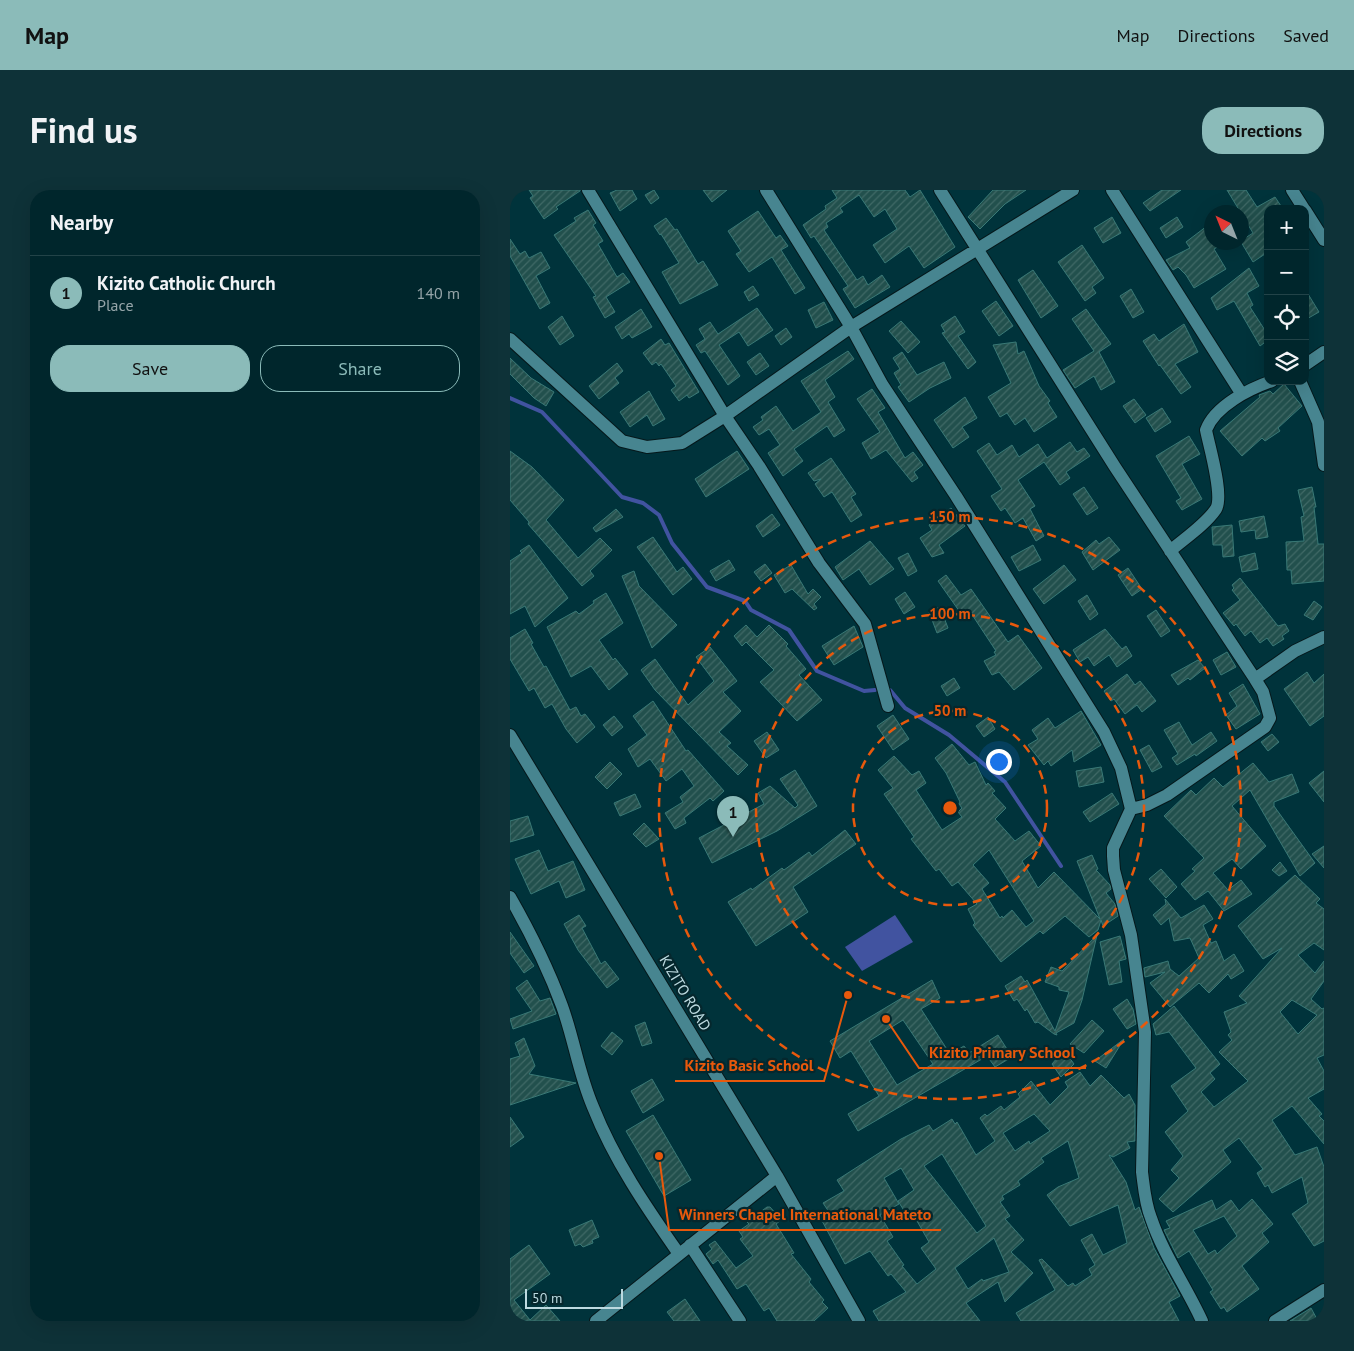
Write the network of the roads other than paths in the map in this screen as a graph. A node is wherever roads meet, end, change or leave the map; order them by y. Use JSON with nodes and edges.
{"nodes":[{"id":1,"x":588,"y":190,"type":"edge"},
{"id":2,"x":766,"y":190,"type":"edge"},
{"id":3,"x":940,"y":190,"type":"edge"},
{"id":4,"x":1073,"y":190,"type":"edge"},
{"id":5,"x":1112,"y":190,"type":"edge"},
{"id":6,"x":1292,"y":190,"type":"edge"},
{"id":7,"x":1302,"y":205,"type":"edge"},
{"id":8,"x":1309,"y":216,"type":"edge"},
{"id":9,"x":1324,"y":240,"type":"edge"},
{"id":10,"x":978,"y":250,"type":"junction"},
{"id":11,"x":851,"y":327,"type":"junction"},
{"id":12,"x":510,"y":339,"type":"edge"},
{"id":13,"x":1324,"y":352,"type":"edge"},
{"id":14,"x":1309,"y":362,"type":"edge"},
{"id":15,"x":1264,"y":384,"type":"edge"},
{"id":16,"x":1302,"y":385,"type":"edge"},
{"id":17,"x":1241,"y":393,"type":"junction"},
{"id":18,"x":725,"y":416,"type":"junction"},
{"id":19,"x":1324,"y":465,"type":"edge"},
{"id":20,"x":1170,"y":551,"type":"junction"},
{"id":21,"x":1324,"y":637,"type":"edge"},
{"id":22,"x":1255,"y":679,"type":"junction"},
{"id":23,"x":888,"y":706,"type":"dead end"},
{"id":24,"x":510,"y":735,"type":"edge"},
{"id":25,"x":1131,"y":809,"type":"junction"},
{"id":26,"x":510,"y":897,"type":"edge"},
{"id":27,"x":777,"y":1176,"type":"junction"},
{"id":28,"x":690,"y":1245,"type":"junction"},
{"id":29,"x":679,"y":1254,"type":"junction"},
{"id":30,"x":1324,"y":1290,"type":"edge"},
{"id":31,"x":596,"y":1321,"type":"edge"},
{"id":32,"x":740,"y":1321,"type":"edge"},
{"id":33,"x":860,"y":1321,"type":"edge"},
{"id":34,"x":1202,"y":1321,"type":"edge"},
{"id":35,"x":1275,"y":1321,"type":"edge"}],
"edges":[{"from":1,"to":18,"type":"street"},
{"from":2,"to":11,"type":"street"},
{"from":3,"to":10,"type":"street"},
{"from":4,"to":10,"type":"street"},
{"from":5,"to":17,"type":"street"},
{"from":6,"to":7,"type":"street"},
{"from":8,"to":9,"type":"street"},
{"from":10,"to":11,"type":"street"},
{"from":10,"to":20,"type":"street"},
{"from":11,"to":18,"type":"street"},
{"from":11,"to":25,"type":"street"},
{"from":12,"to":18,"type":"street"},
{"from":13,"to":14,"type":"street"},
{"from":15,"to":17,"type":"street"},
{"from":16,"to":19,"type":"street"},
{"from":17,"to":20,"type":"street"},
{"from":18,"to":23,"type":"street"},
{"from":20,"to":22,"type":"street"},
{"from":21,"to":22,"type":"street"},
{"from":22,"to":25,"type":"street"},
{"from":24,"to":27,"type":"street","name":"KIZITO ROAD"},
{"from":25,"to":34,"type":"street"},
{"from":26,"to":29,"type":"street"},
{"from":27,"to":28,"type":"street"},
{"from":27,"to":33,"type":"street","name":"KIZITO ROAD"},
{"from":28,"to":29,"type":"street"},
{"from":28,"to":32,"type":"street"},
{"from":29,"to":31,"type":"street"},
{"from":30,"to":35,"type":"street"}]}
